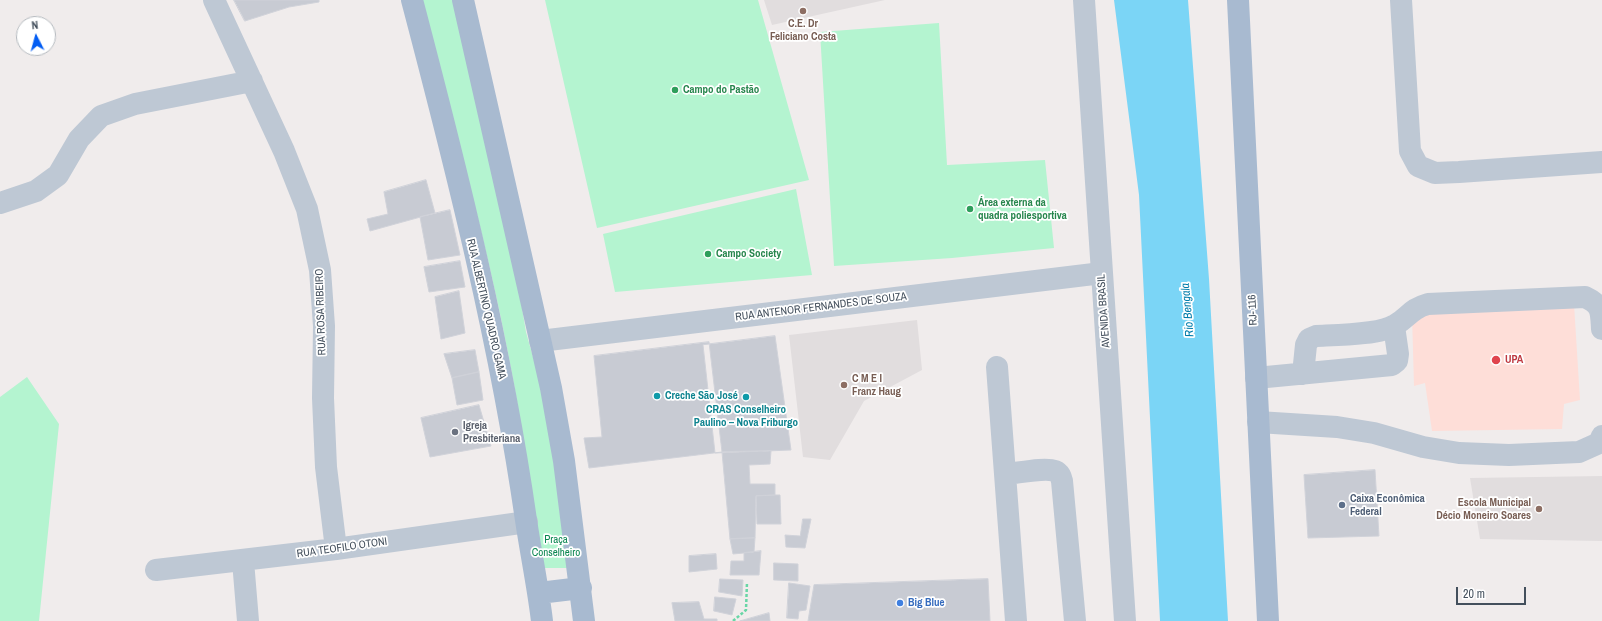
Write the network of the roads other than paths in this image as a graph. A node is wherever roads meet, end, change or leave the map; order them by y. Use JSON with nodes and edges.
{"nodes":[{"id":1,"x":214,"y":0,"type":"edge"},
{"id":2,"x":412,"y":0,"type":"edge"},
{"id":3,"x":463,"y":0,"type":"edge"},
{"id":4,"x":1084,"y":0,"type":"edge"},
{"id":5,"x":1238,"y":0,"type":"edge"},
{"id":6,"x":1401,"y":0,"type":"edge"},
{"id":7,"x":252,"y":81,"type":"junction"},
{"id":8,"x":1602,"y":162,"type":"edge"},
{"id":9,"x":0,"y":204,"type":"edge"},
{"id":10,"x":1102,"y":274,"type":"junction"},
{"id":11,"x":1394,"y":326,"type":"junction"},
{"id":12,"x":1602,"y":329,"type":"edge"},
{"id":13,"x":540,"y":341,"type":"junction"},
{"id":14,"x":997,"y":367,"type":"dead end"},
{"id":15,"x":1303,"y":374,"type":"junction"},
{"id":16,"x":1256,"y":378,"type":"junction"},
{"id":17,"x":1258,"y":422,"type":"junction"},
{"id":18,"x":1602,"y":436,"type":"edge"},
{"id":19,"x":1006,"y":474,"type":"junction"},
{"id":20,"x":527,"y":522,"type":"junction"},
{"id":21,"x":336,"y":549,"type":"junction"},
{"id":22,"x":243,"y":560,"type":"junction"},
{"id":23,"x":156,"y":570,"type":"dead end"},
{"id":24,"x":581,"y":588,"type":"junction"},
{"id":25,"x":539,"y":593,"type":"junction"},
{"id":26,"x":248,"y":621,"type":"edge"},
{"id":27,"x":542,"y":621,"type":"edge"},
{"id":28,"x":584,"y":621,"type":"edge"},
{"id":29,"x":1016,"y":621,"type":"edge"},
{"id":30,"x":1075,"y":621,"type":"edge"},
{"id":31,"x":1125,"y":621,"type":"edge"},
{"id":32,"x":1268,"y":621,"type":"edge"}],
"edges":[{"from":1,"to":7,"type":"street","name":"RUA ROSA RIBEIRO"},
{"from":2,"to":20,"type":"main road","name":"RUA ALBERTINO QUADRO GAMA"},
{"from":3,"to":13,"type":"main road"},
{"from":4,"to":10,"type":"street","name":"AVENIDA BRASIL"},
{"from":5,"to":16,"type":"main road","name":"RJ- 116"},
{"from":6,"to":8,"type":"street"},
{"from":7,"to":9,"type":"street"},
{"from":7,"to":21,"type":"street","name":"RUA ROSA RIBEIRO"},
{"from":10,"to":13,"type":"street","name":"RUA ANTENOR FERNANDES DE SOUZA"},
{"from":10,"to":31,"type":"street","name":"AVENIDA BRASIL"},
{"from":11,"to":12,"type":"street"},
{"from":11,"to":15,"type":"street"},
{"from":11,"to":15,"type":"street"},
{"from":13,"to":24,"type":"main road"},
{"from":14,"to":19,"type":"street"},
{"from":15,"to":16,"type":"street"},
{"from":16,"to":17,"type":"main road","name":"RJ- 116"},
{"from":17,"to":18,"type":"street"},
{"from":17,"to":32,"type":"main road","name":"RJ- 116"},
{"from":19,"to":29,"type":"street"},
{"from":19,"to":30,"type":"street"},
{"from":20,"to":21,"type":"street","name":"RUA TEOFILO OTONI"},
{"from":20,"to":25,"type":"main road","name":"RUA ALBERTINO QUADRO GAMA"},
{"from":21,"to":22,"type":"street","name":"RUA TEOFILO OTONI"},
{"from":22,"to":23,"type":"street","name":"RUA TEOFILO OTONI"},
{"from":22,"to":26,"type":"street"},
{"from":24,"to":25,"type":"main road"},
{"from":24,"to":28,"type":"main road"},
{"from":25,"to":27,"type":"main road","name":"RUA ALBERTINO QUADRO GAMA"}]}
